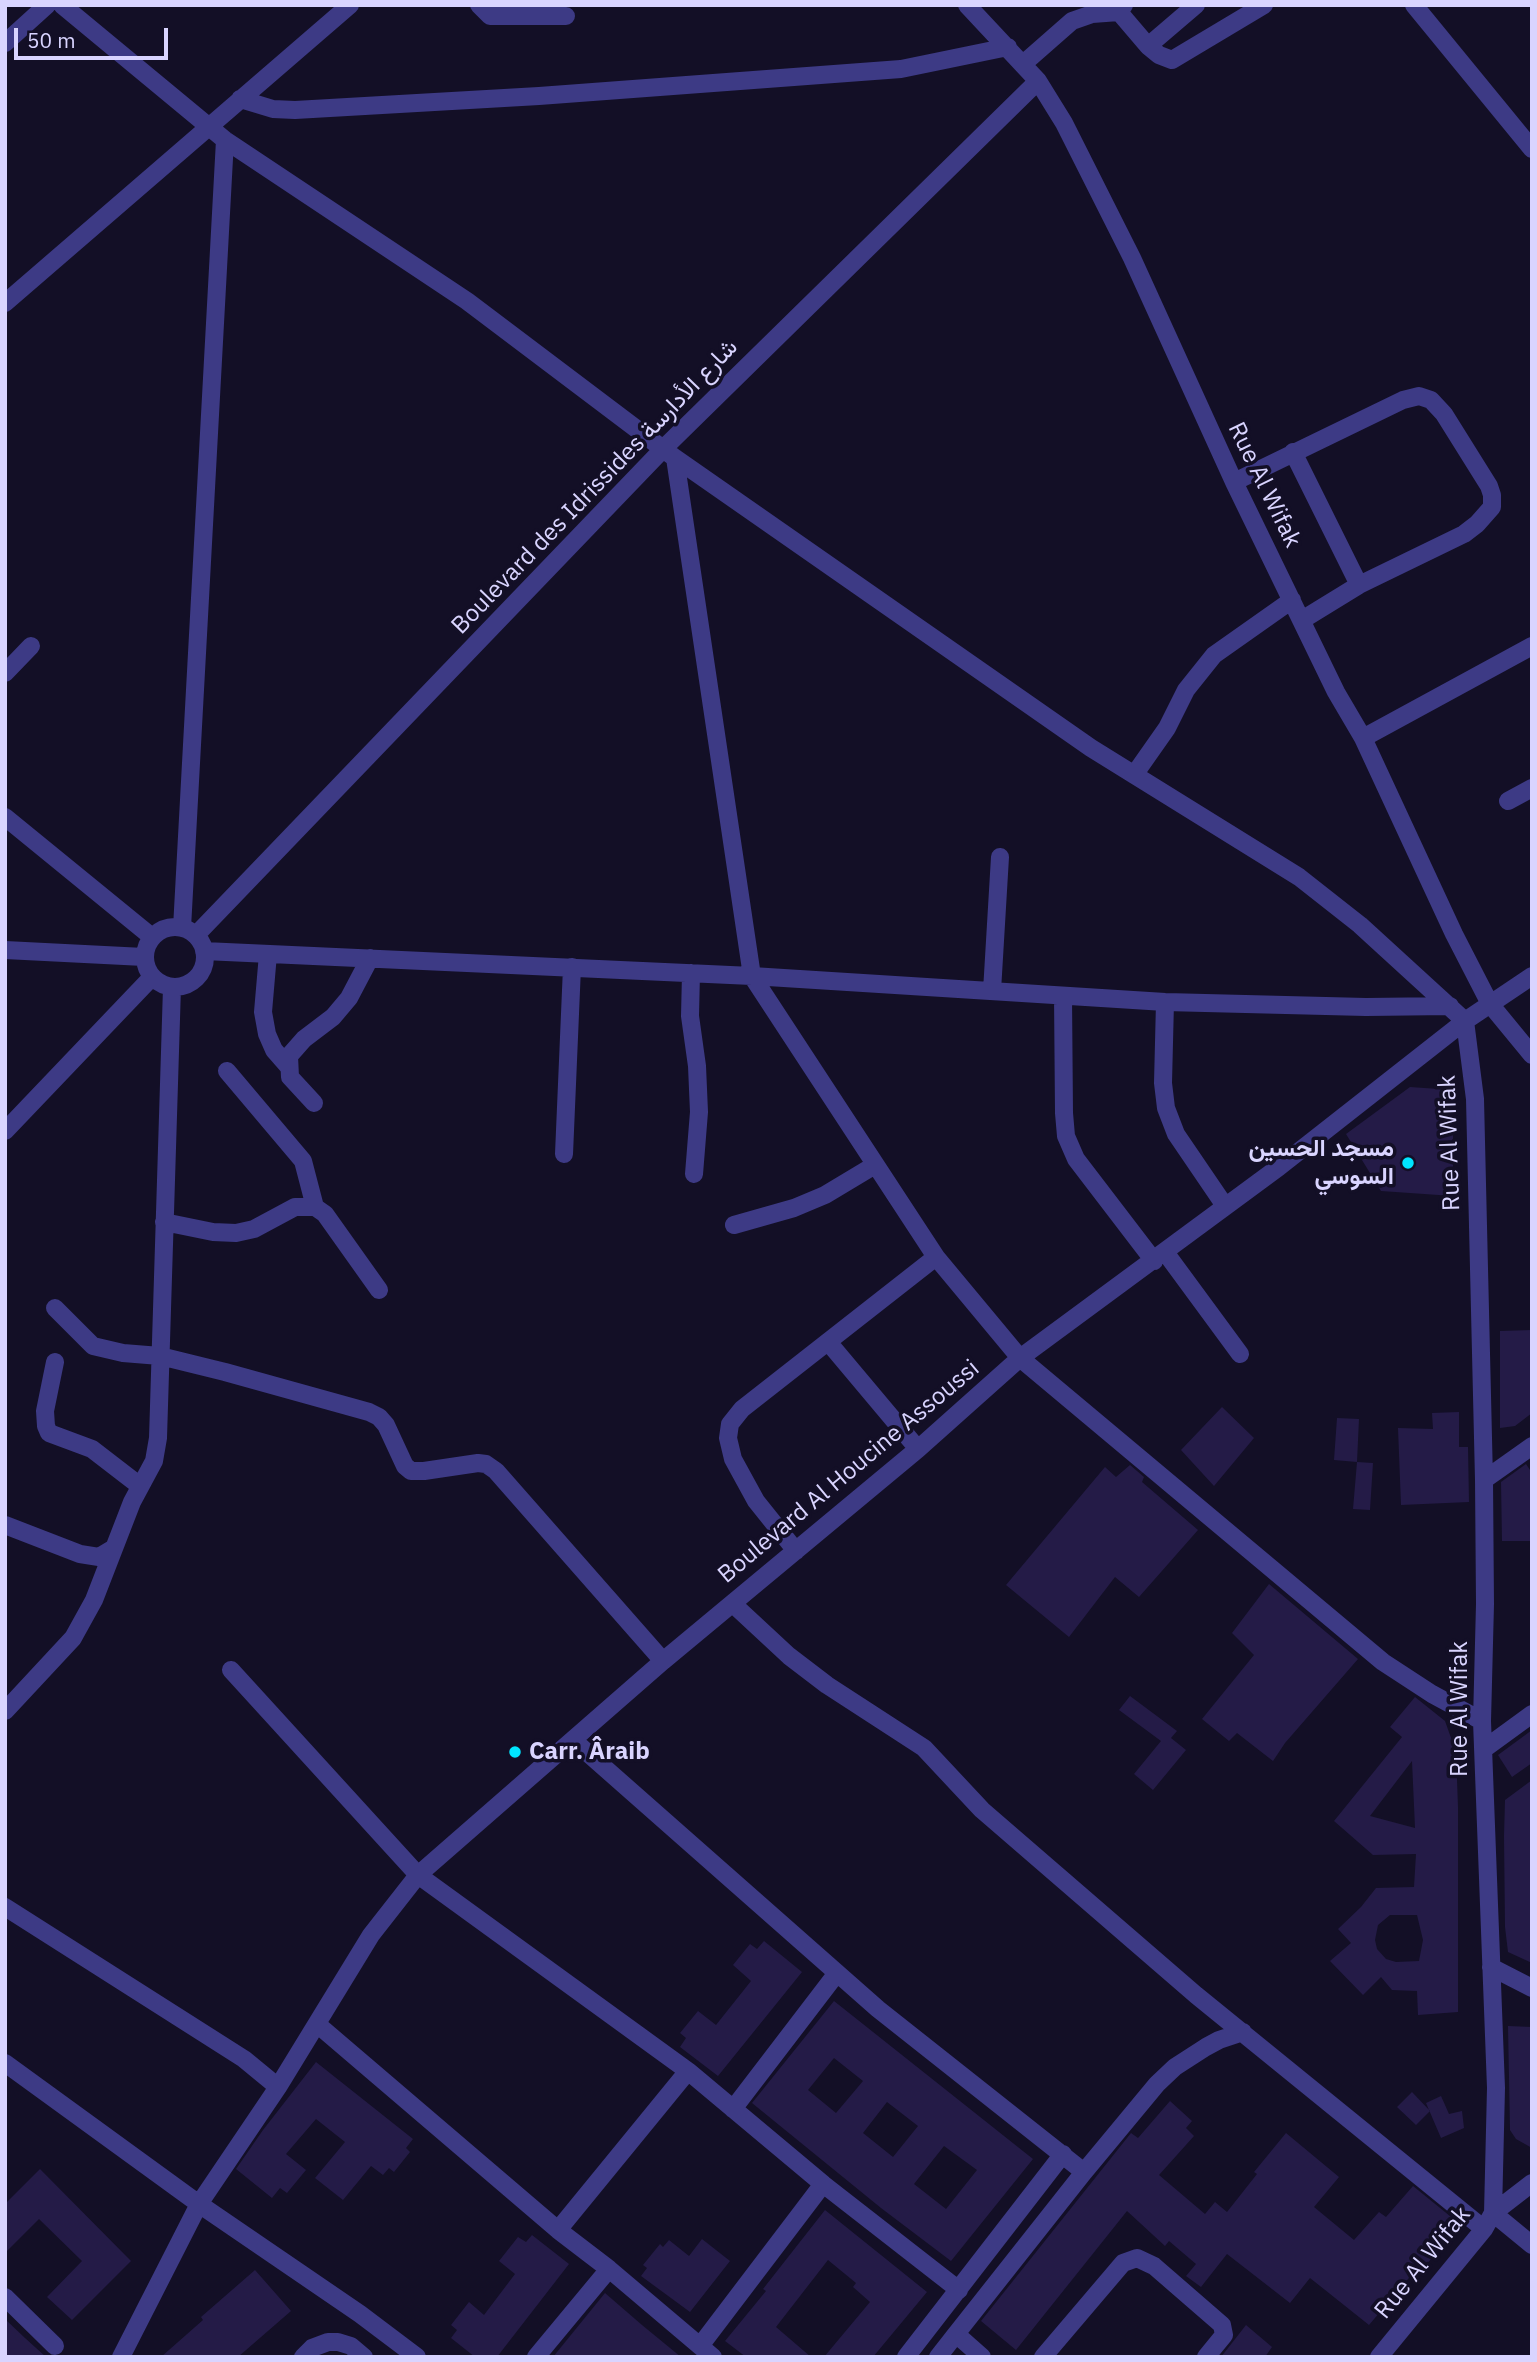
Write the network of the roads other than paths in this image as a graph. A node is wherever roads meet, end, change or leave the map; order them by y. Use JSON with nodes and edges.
{"nodes":[{"id":1,"x":47,"y":5,"type":"edge"},
{"id":2,"x":62,"y":5,"type":"edge"},
{"id":3,"x":350,"y":5,"type":"edge"},
{"id":4,"x":479,"y":5,"type":"edge"},
{"id":5,"x":967,"y":5,"type":"edge"},
{"id":6,"x":1196,"y":5,"type":"edge"},
{"id":7,"x":1264,"y":5,"type":"edge"},
{"id":8,"x":1414,"y":5,"type":"edge"},
{"id":9,"x":1122,"y":8,"type":"edge"},
{"id":10,"x":566,"y":16,"type":"dead end"},
{"id":11,"x":5,"y":43,"type":"edge"},
{"id":12,"x":1147,"y":46,"type":"junction"},
{"id":13,"x":1008,"y":47,"type":"junction"},
{"id":14,"x":1023,"y":64,"type":"junction"},
{"id":15,"x":1038,"y":81,"type":"junction"},
{"id":16,"x":240,"y":99,"type":"junction"},
{"id":17,"x":209,"y":125,"type":"junction"},
{"id":18,"x":225,"y":140,"type":"junction"},
{"id":19,"x":1532,"y":149,"type":"edge"},
{"id":20,"x":5,"y":303,"type":"edge"},
{"id":21,"x":1293,"y":452,"type":"junction"},
{"id":22,"x":670,"y":453,"type":"junction"},
{"id":23,"x":1234,"y":482,"type":"junction"},
{"id":24,"x":1359,"y":585,"type":"junction"},
{"id":25,"x":1292,"y":600,"type":"junction"},
{"id":26,"x":1302,"y":620,"type":"junction"},
{"id":27,"x":31,"y":646,"type":"dead end"},
{"id":28,"x":1532,"y":646,"type":"edge"},
{"id":29,"x":5,"y":673,"type":"edge"},
{"id":30,"x":1363,"y":738,"type":"junction"},
{"id":31,"x":1134,"y":775,"type":"junction"},
{"id":32,"x":1532,"y":788,"type":"edge"},
{"id":33,"x":1508,"y":801,"type":"dead end"},
{"id":34,"x":5,"y":817,"type":"edge"},
{"id":35,"x":1000,"y":858,"type":"dead end"},
{"id":36,"x":152,"y":937,"type":"junction"},
{"id":37,"x":194,"y":938,"type":"junction"},
{"id":38,"x":5,"y":950,"type":"edge"},
{"id":39,"x":268,"y":954,"type":"junction"},
{"id":40,"x":144,"y":957,"type":"junction"},
{"id":41,"x":370,"y":958,"type":"junction"},
{"id":42,"x":572,"y":967,"type":"junction"},
{"id":43,"x":691,"y":973,"type":"junction"},
{"id":44,"x":752,"y":976,"type":"junction"},
{"id":45,"x":1532,"y":976,"type":"edge"},
{"id":46,"x":152,"y":977,"type":"junction"},
{"id":47,"x":172,"y":987,"type":"junction"},
{"id":48,"x":992,"y":991,"type":"junction"},
{"id":49,"x":1063,"y":996,"type":"junction"},
{"id":50,"x":1165,"y":1002,"type":"junction"},
{"id":51,"x":1490,"y":1004,"type":"junction"},
{"id":52,"x":1450,"y":1006,"type":"junction"},
{"id":53,"x":1465,"y":1021,"type":"junction"},
{"id":54,"x":1532,"y":1055,"type":"edge"},
{"id":55,"x":288,"y":1066,"type":"junction"},
{"id":56,"x":227,"y":1071,"type":"dead end"},
{"id":57,"x":314,"y":1103,"type":"dead end"},
{"id":58,"x":5,"y":1131,"type":"edge"},
{"id":59,"x":564,"y":1154,"type":"dead end"},
{"id":60,"x":875,"y":1165,"type":"junction"},
{"id":61,"x":694,"y":1174,"type":"dead end"},
{"id":62,"x":1225,"y":1206,"type":"junction"},
{"id":63,"x":315,"y":1207,"type":"junction"},
{"id":64,"x":164,"y":1222,"type":"junction"},
{"id":65,"x":734,"y":1226,"type":"dead end"},
{"id":66,"x":1159,"y":1256,"type":"junction"},
{"id":67,"x":936,"y":1257,"type":"junction"},
{"id":68,"x":379,"y":1290,"type":"dead end"},
{"id":69,"x":55,"y":1308,"type":"dead end"},
{"id":70,"x":829,"y":1342,"type":"junction"},
{"id":71,"x":1240,"y":1354,"type":"dead end"},
{"id":72,"x":160,"y":1356,"type":"junction"},
{"id":73,"x":1020,"y":1358,"type":"junction"},
{"id":74,"x":55,"y":1362,"type":"dead end"},
{"id":75,"x":1532,"y":1446,"type":"edge"},
{"id":76,"x":918,"y":1449,"type":"junction"},
{"id":77,"x":1484,"y":1480,"type":"junction"},
{"id":78,"x":140,"y":1486,"type":"junction"},
{"id":79,"x":5,"y":1525,"type":"edge"},
{"id":80,"x":114,"y":1548,"type":"junction"},
{"id":81,"x":796,"y":1551,"type":"junction"},
{"id":82,"x":733,"y":1604,"type":"junction"},
{"id":83,"x":663,"y":1661,"type":"junction"},
{"id":84,"x":231,"y":1670,"type":"dead end"},
{"id":85,"x":5,"y":1711,"type":"edge"},
{"id":86,"x":1532,"y":1714,"type":"edge"},
{"id":87,"x":1482,"y":1721,"type":"junction"},
{"id":88,"x":573,"y":1740,"type":"junction"},
{"id":89,"x":1484,"y":1749,"type":"junction"},
{"id":90,"x":418,"y":1875,"type":"junction"},
{"id":91,"x":5,"y":1907,"type":"edge"},
{"id":92,"x":1491,"y":1967,"type":"junction"},
{"id":93,"x":837,"y":1973,"type":"junction"},
{"id":94,"x":1532,"y":1988,"type":"edge"},
{"id":95,"x":317,"y":2024,"type":"junction"},
{"id":96,"x":1243,"y":2032,"type":"junction"},
{"id":97,"x":5,"y":2063,"type":"edge"},
{"id":98,"x":688,"y":2071,"type":"junction"},
{"id":99,"x":278,"y":2087,"type":"junction"},
{"id":100,"x":733,"y":2109,"type":"junction"},
{"id":101,"x":1063,"y":2154,"type":"junction"},
{"id":102,"x":1084,"y":2172,"type":"junction"},
{"id":103,"x":1532,"y":2183,"type":"edge"},
{"id":104,"x":823,"y":2184,"type":"junction"},
{"id":105,"x":199,"y":2204,"type":"junction"},
{"id":106,"x":1489,"y":2221,"type":"junction"},
{"id":107,"x":558,"y":2230,"type":"junction"},
{"id":108,"x":1532,"y":2245,"type":"edge"},
{"id":109,"x":609,"y":2269,"type":"junction"},
{"id":110,"x":959,"y":2290,"type":"junction"},
{"id":111,"x":5,"y":2297,"type":"edge"},
{"id":112,"x":956,"y":2334,"type":"junction"},
{"id":113,"x":55,"y":2346,"type":"dead end"},
{"id":114,"x":707,"y":2351,"type":"edge"},
{"id":115,"x":121,"y":2357,"type":"edge"},
{"id":116,"x":303,"y":2357,"type":"edge"},
{"id":117,"x":364,"y":2357,"type":"edge"},
{"id":118,"x":417,"y":2357,"type":"edge"},
{"id":119,"x":536,"y":2357,"type":"edge"},
{"id":120,"x":906,"y":2357,"type":"edge"},
{"id":121,"x":938,"y":2357,"type":"edge"},
{"id":122,"x":982,"y":2357,"type":"edge"},
{"id":123,"x":1042,"y":2357,"type":"edge"},
{"id":124,"x":1206,"y":2357,"type":"edge"},
{"id":125,"x":1379,"y":2357,"type":"edge"}],
"edges":[{"from":1,"to":11,"type":"street"},
{"from":2,"to":17,"type":"street"},
{"from":3,"to":16,"type":"street"},
{"from":4,"to":10,"type":"street"},
{"from":5,"to":13,"type":"street","name":"Rue Al Wifak"},
{"from":6,"to":12,"type":"street"},
{"from":7,"to":12,"type":"street"},
{"from":8,"to":19,"type":"street"},
{"from":9,"to":12,"type":"street"},
{"from":9,"to":14,"type":"street"},
{"from":13,"to":14,"type":"street","name":"Rue Al Wifak"},
{"from":13,"to":16,"type":"street"},
{"from":14,"to":15,"type":"street","name":"Rue Al Wifak"},
{"from":15,"to":22,"type":"street","name":"Boulevard des Idrissides شارع الأدارسة"},
{"from":15,"to":23,"type":"street","name":"Rue Al Wifak"},
{"from":16,"to":17,"type":"street"},
{"from":17,"to":18,"type":"street"},
{"from":17,"to":20,"type":"street"},
{"from":18,"to":22,"type":"street"},
{"from":18,"to":37,"type":"street"},
{"from":21,"to":23,"type":"street"},
{"from":21,"to":24,"type":"street"},
{"from":21,"to":24,"type":"street"},
{"from":22,"to":31,"type":"street"},
{"from":22,"to":37,"type":"street","name":"Boulevard des Idrissides شارع الأدارسة"},
{"from":22,"to":44,"type":"street"},
{"from":23,"to":25,"type":"street","name":"Rue Al Wifak"},
{"from":24,"to":26,"type":"street"},
{"from":25,"to":26,"type":"street","name":"Rue Al Wifak"},
{"from":25,"to":31,"type":"street"},
{"from":26,"to":30,"type":"street","name":"Rue Al Wifak"},
{"from":27,"to":29,"type":"street"},
{"from":28,"to":30,"type":"street"},
{"from":30,"to":51,"type":"street","name":"Rue Al Wifak"},
{"from":31,"to":52,"type":"street"},
{"from":32,"to":33,"type":"street"},
{"from":34,"to":36,"type":"street"},
{"from":35,"to":48,"type":"street"},
{"from":36,"to":37,"type":"street"},
{"from":36,"to":40,"type":"street"},
{"from":37,"to":39,"type":"street"},
{"from":37,"to":47,"type":"street"},
{"from":38,"to":40,"type":"street"},
{"from":39,"to":41,"type":"street"},
{"from":39,"to":55,"type":"street"},
{"from":40,"to":46,"type":"street"},
{"from":41,"to":42,"type":"street"},
{"from":41,"to":55,"type":"street"},
{"from":42,"to":43,"type":"street"},
{"from":42,"to":59,"type":"street"},
{"from":43,"to":44,"type":"street"},
{"from":43,"to":61,"type":"street"},
{"from":44,"to":48,"type":"street"},
{"from":44,"to":60,"type":"street"},
{"from":45,"to":51,"type":"street","name":"Boulevard Al Houcine Assoussi"},
{"from":46,"to":47,"type":"street"},
{"from":46,"to":58,"type":"street"},
{"from":47,"to":64,"type":"street"},
{"from":48,"to":49,"type":"street"},
{"from":49,"to":50,"type":"street"},
{"from":49,"to":66,"type":"street"},
{"from":50,"to":52,"type":"street"},
{"from":50,"to":62,"type":"street"},
{"from":51,"to":53,"type":"street","name":"Boulevard Al Houcine Assoussi"},
{"from":51,"to":54,"type":"street","name":"Rue Al Wifak"},
{"from":52,"to":53,"type":"street"},
{"from":53,"to":62,"type":"street","name":"Boulevard Al Houcine Assoussi"},
{"from":53,"to":77,"type":"street","name":"Rue Al Wifak"},
{"from":55,"to":57,"type":"street"},
{"from":56,"to":63,"type":"street"},
{"from":60,"to":65,"type":"street"},
{"from":60,"to":67,"type":"street"},
{"from":62,"to":66,"type":"street","name":"Boulevard Al Houcine Assoussi"},
{"from":63,"to":64,"type":"street"},
{"from":63,"to":68,"type":"street"},
{"from":64,"to":72,"type":"street"},
{"from":66,"to":71,"type":"street"},
{"from":66,"to":73,"type":"street","name":"Boulevard Al Houcine Assoussi"},
{"from":67,"to":70,"type":"street"},
{"from":67,"to":73,"type":"street"},
{"from":69,"to":72,"type":"street"},
{"from":70,"to":76,"type":"street"},
{"from":70,"to":81,"type":"street"},
{"from":72,"to":78,"type":"street"},
{"from":72,"to":83,"type":"street"},
{"from":73,"to":76,"type":"street","name":"Boulevard Al Houcine Assoussi"},
{"from":73,"to":87,"type":"street"},
{"from":74,"to":78,"type":"street"},
{"from":75,"to":77,"type":"street"},
{"from":76,"to":81,"type":"street","name":"Boulevard Al Houcine Assoussi"},
{"from":77,"to":87,"type":"street","name":"Rue Al Wifak"},
{"from":78,"to":80,"type":"street"},
{"from":79,"to":80,"type":"street"},
{"from":80,"to":85,"type":"street"},
{"from":81,"to":82,"type":"street","name":"Boulevard Al Houcine Assoussi"},
{"from":82,"to":83,"type":"street","name":"Boulevard Al Houcine Assoussi"},
{"from":82,"to":96,"type":"street"},
{"from":83,"to":88,"type":"street","name":"Boulevard Al Houcine Assoussi"},
{"from":84,"to":90,"type":"street"},
{"from":86,"to":89,"type":"street"},
{"from":87,"to":89,"type":"street","name":"Rue Al Wifak"},
{"from":88,"to":90,"type":"street","name":"Boulevard Al Houcine Assoussi"},
{"from":88,"to":93,"type":"street"},
{"from":89,"to":92,"type":"street","name":"Rue Al Wifak"},
{"from":90,"to":95,"type":"street","name":"Boulevard Al Houcine Assoussi"},
{"from":90,"to":98,"type":"street"},
{"from":91,"to":99,"type":"street"},
{"from":92,"to":94,"type":"street"},
{"from":92,"to":106,"type":"street","name":"Rue Al Wifak"},
{"from":93,"to":100,"type":"street"},
{"from":93,"to":101,"type":"street"},
{"from":95,"to":99,"type":"street","name":"Boulevard Al Houcine Assoussi"},
{"from":95,"to":107,"type":"street"},
{"from":96,"to":102,"type":"street"},
{"from":96,"to":106,"type":"street"},
{"from":97,"to":105,"type":"street"},
{"from":98,"to":100,"type":"street"},
{"from":98,"to":107,"type":"street"},
{"from":99,"to":105,"type":"street","name":"Boulevard Al Houcine Assoussi"},
{"from":100,"to":104,"type":"street"},
{"from":101,"to":102,"type":"street"},
{"from":101,"to":110,"type":"street"},
{"from":102,"to":112,"type":"street"},
{"from":103,"to":106,"type":"street"},
{"from":104,"to":110,"type":"street"},
{"from":104,"to":114,"type":"street"},
{"from":105,"to":115,"type":"street","name":"Boulevard Al Houcine Assoussi"},
{"from":105,"to":118,"type":"street"},
{"from":106,"to":108,"type":"street"},
{"from":106,"to":125,"type":"street","name":"Rue Al Wifak"},
{"from":107,"to":109,"type":"street"},
{"from":109,"to":114,"type":"street"},
{"from":109,"to":119,"type":"street"},
{"from":110,"to":120,"type":"street"},
{"from":111,"to":113,"type":"street"},
{"from":112,"to":121,"type":"street"},
{"from":112,"to":122,"type":"street"},
{"from":116,"to":117,"type":"street"},
{"from":123,"to":124,"type":"street"}]}
